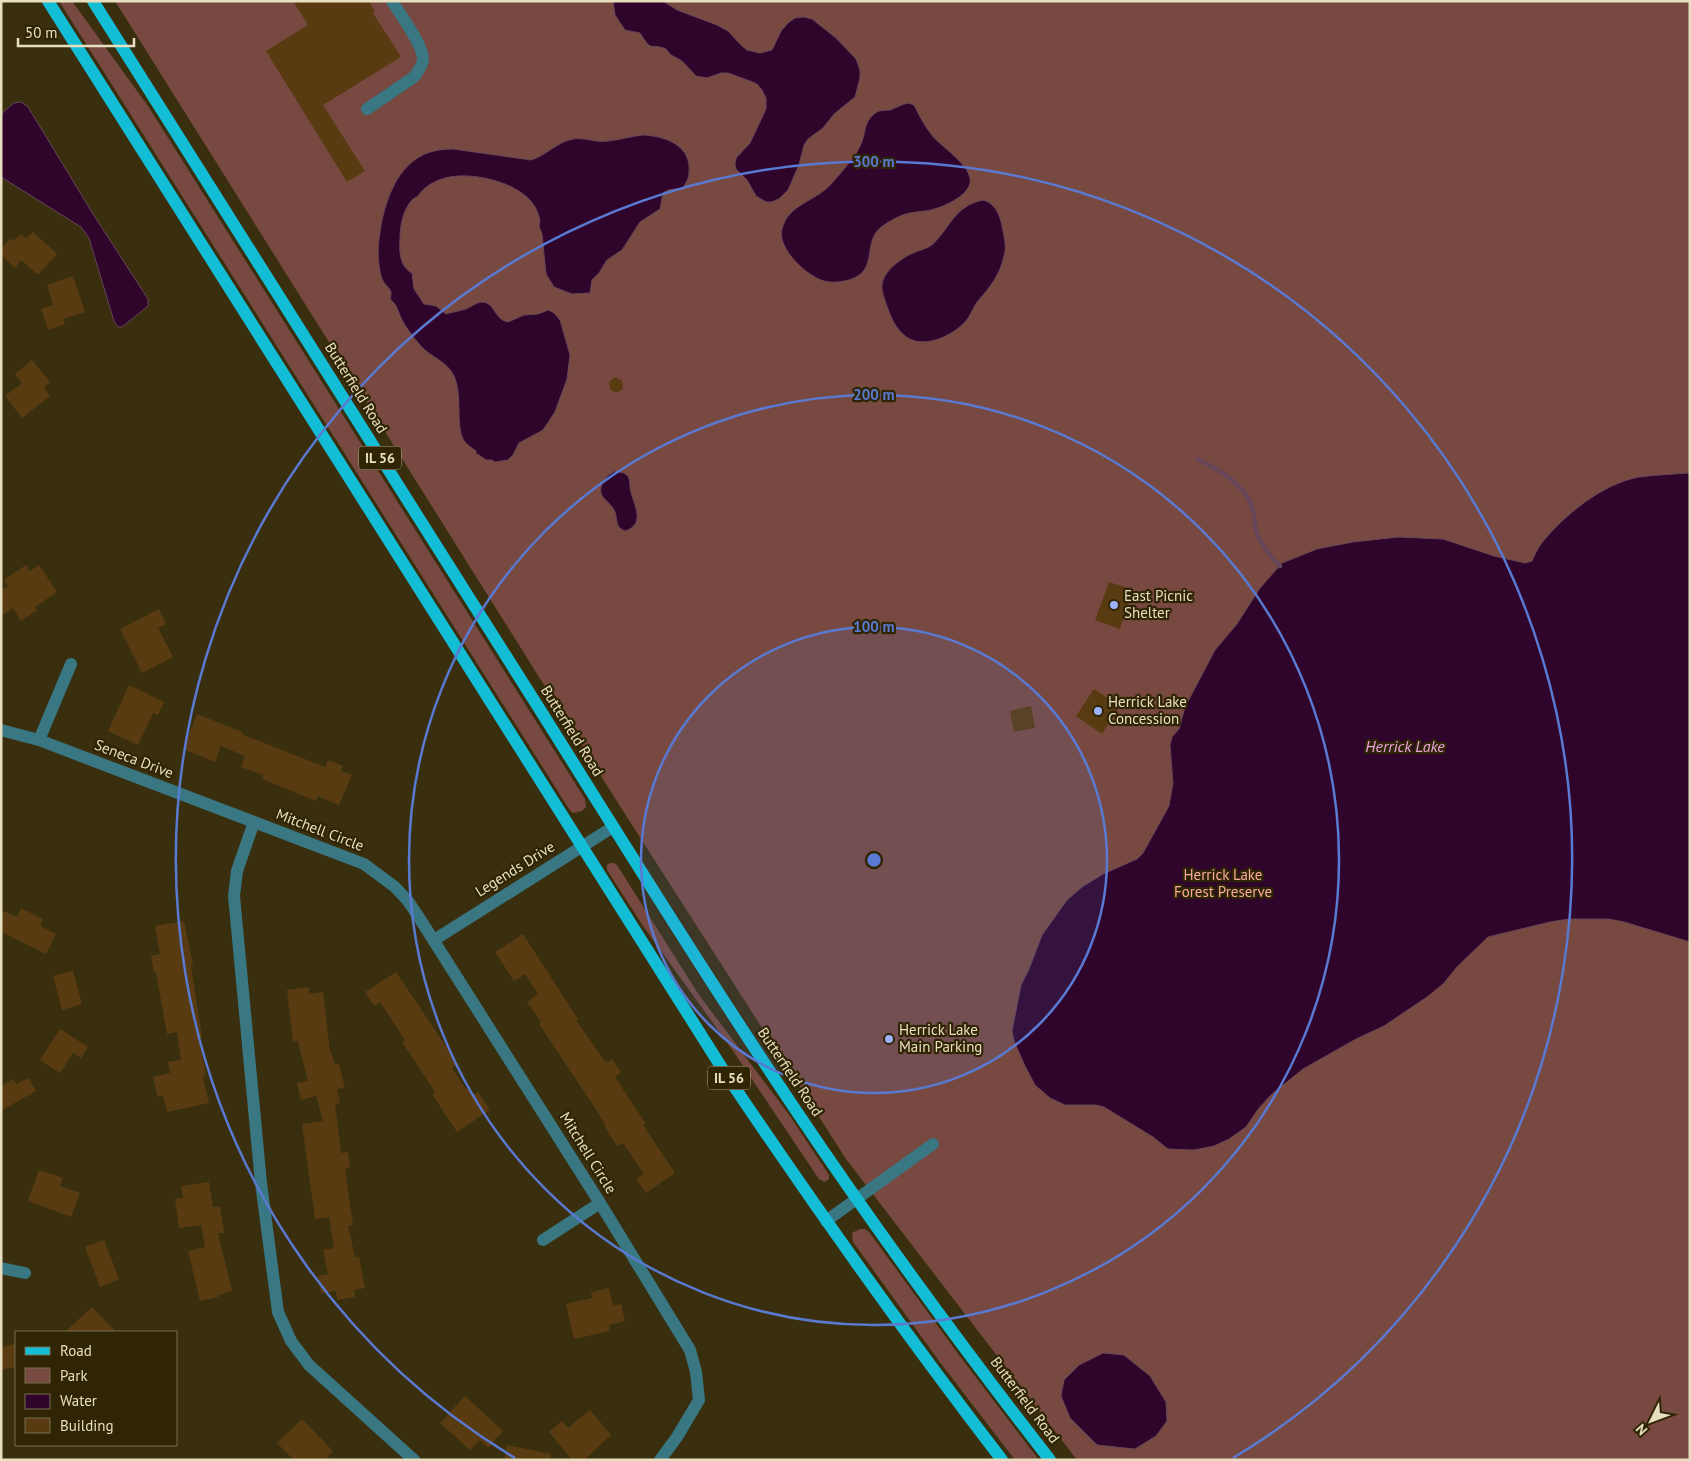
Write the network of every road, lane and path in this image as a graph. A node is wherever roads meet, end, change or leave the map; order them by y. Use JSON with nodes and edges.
{"nodes":[{"id":1,"x":48,"y":1,"type":"edge"},
{"id":2,"x":93,"y":1,"type":"edge"},
{"id":3,"x":392,"y":1,"type":"edge"},
{"id":4,"x":367,"y":109,"type":"dead end"},
{"id":5,"x":72,"y":664,"type":"dead end"},
{"id":6,"x":1,"y":730,"type":"edge"},
{"id":7,"x":38,"y":740,"type":"junction"},
{"id":8,"x":254,"y":822,"type":"junction"},
{"id":9,"x":613,"y":827,"type":"junction"},
{"id":10,"x":581,"y":847,"type":"junction"},
{"id":11,"x":434,"y":940,"type":"junction"},
{"id":12,"x":933,"y":1144,"type":"dead end"},
{"id":13,"x":858,"y":1199,"type":"junction"},
{"id":14,"x":600,"y":1203,"type":"junction"},
{"id":15,"x":826,"y":1221,"type":"junction"},
{"id":16,"x":543,"y":1240,"type":"dead end"},
{"id":17,"x":1,"y":1268,"type":"edge"},
{"id":18,"x":26,"y":1273,"type":"dead end"},
{"id":19,"x":414,"y":1460,"type":"edge"},
{"id":20,"x":660,"y":1460,"type":"edge"},
{"id":21,"x":1002,"y":1460,"type":"edge"},
{"id":22,"x":1050,"y":1460,"type":"edge"}],
"edges":[{"from":1,"to":10,"type":"main road","number":"IL 56"},
{"from":2,"to":9,"type":"main road","name":"Butterfield Road","number":"IL 56"},
{"from":3,"to":4,"type":"street"},
{"from":5,"to":7,"type":"street"},
{"from":6,"to":7,"type":"street","name":"Seneca Drive"},
{"from":7,"to":8,"type":"street","name":"Seneca Drive"},
{"from":8,"to":11,"type":"street","name":"Mitchell Circle"},
{"from":8,"to":19,"type":"street","name":"Mitchell Circle"},
{"from":9,"to":10,"type":"street","name":"Legends Drive"},
{"from":9,"to":13,"type":"main road","name":"Butterfield Road","number":"IL 56"},
{"from":10,"to":11,"type":"street","name":"Legends Drive"},
{"from":10,"to":15,"type":"main road","number":"IL 56"},
{"from":11,"to":14,"type":"street","name":"Mitchell Circle"},
{"from":12,"to":13,"type":"street"},
{"from":13,"to":15,"type":"street"},
{"from":13,"to":22,"type":"main road","name":"Butterfield Road","number":"IL 56"},
{"from":14,"to":16,"type":"street"},
{"from":14,"to":20,"type":"street","name":"Mitchell Circle"},
{"from":15,"to":21,"type":"main road","number":"IL 56"},
{"from":17,"to":18,"type":"street"}]}
